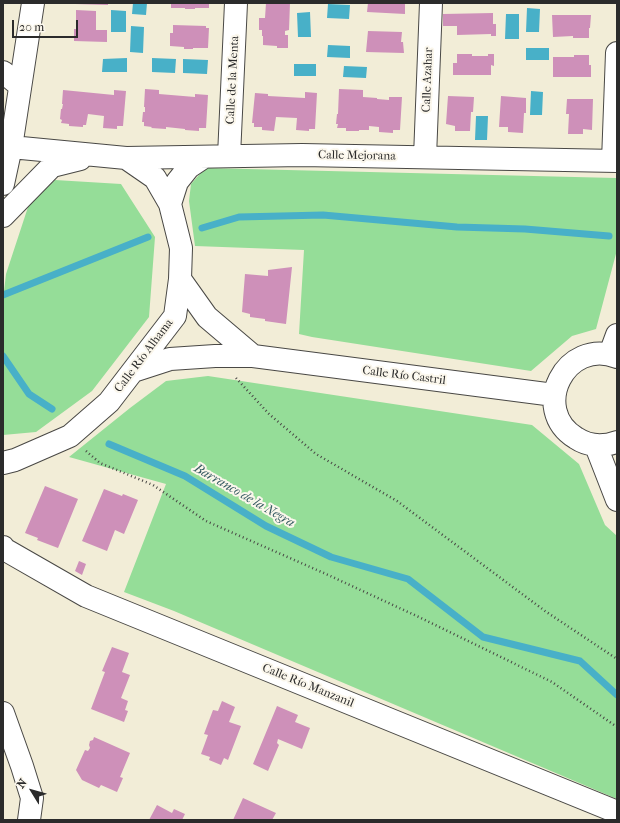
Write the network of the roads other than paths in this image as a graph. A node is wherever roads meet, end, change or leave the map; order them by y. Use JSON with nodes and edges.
{"nodes":[{"id":1,"x":33,"y":3,"type":"edge"},
{"id":2,"x":236,"y":3,"type":"edge"},
{"id":3,"x":431,"y":3,"type":"edge"},
{"id":4,"x":617,"y":53,"type":"edge"},
{"id":5,"x":3,"y":72,"type":"edge"},
{"id":6,"x":20,"y":86,"type":"junction"},
{"id":7,"x":11,"y":147,"type":"junction"},
{"id":8,"x":96,"y":155,"type":"junction"},
{"id":9,"x":229,"y":156,"type":"junction"},
{"id":10,"x":204,"y":157,"type":"junction"},
{"id":11,"x":425,"y":157,"type":"junction"},
{"id":12,"x":126,"y":158,"type":"junction"},
{"id":13,"x":615,"y":161,"type":"edge"},
{"id":14,"x":3,"y":184,"type":"edge"},
{"id":15,"x":170,"y":204,"type":"junction"},
{"id":16,"x":3,"y":216,"type":"edge"},
{"id":17,"x":180,"y":279,"type":"junction"},
{"id":18,"x":615,"y":349,"type":"edge"},
{"id":19,"x":253,"y":356,"type":"junction"},
{"id":20,"x":133,"y":371,"type":"junction"},
{"id":21,"x":554,"y":395,"type":"junction"},
{"id":22,"x":607,"y":444,"type":"edge"},
{"id":23,"x":3,"y":462,"type":"edge"},
{"id":24,"x":617,"y":500,"type":"edge"},
{"id":25,"x":3,"y":548,"type":"edge"},
{"id":26,"x":3,"y":713,"type":"edge"},
{"id":27,"x":617,"y":812,"type":"edge"},
{"id":28,"x":29,"y":820,"type":"edge"}],
"edges":[{"from":1,"to":6,"type":"street"},
{"from":2,"to":9,"type":"street","name":"Calle de la Menta"},
{"from":3,"to":11,"type":"street","name":"Calle Azahar"},
{"from":4,"to":13,"type":"street"},
{"from":5,"to":6,"type":"street"},
{"from":6,"to":7,"type":"street"},
{"from":7,"to":8,"type":"street","name":"Calle Mejorana"},
{"from":7,"to":14,"type":"street"},
{"from":8,"to":12,"type":"street","name":"Calle Mejorana"},
{"from":8,"to":16,"type":"street","name":"Calle Mejorana"},
{"from":9,"to":10,"type":"street","name":"Calle Mejorana"},
{"from":9,"to":11,"type":"street","name":"Calle Mejorana"},
{"from":10,"to":12,"type":"street","name":"Calle Mejorana"},
{"from":10,"to":15,"type":"street"},
{"from":11,"to":13,"type":"street","name":"Calle Mejorana"},
{"from":12,"to":15,"type":"street","name":"Calle Río Alhama"},
{"from":15,"to":17,"type":"street","name":"Calle Río Alhama"},
{"from":17,"to":19,"type":"street"},
{"from":17,"to":20,"type":"street","name":"Calle Río Alhama"},
{"from":18,"to":21,"type":"street"},
{"from":19,"to":20,"type":"street","name":"Calle Río Castril"},
{"from":19,"to":21,"type":"street","name":"Calle Río Castril"},
{"from":20,"to":23,"type":"street","name":"Calle Río Alhama"},
{"from":21,"to":22,"type":"street"},
{"from":22,"to":24,"type":"street"},
{"from":25,"to":27,"type":"street","name":"Calle Río Manzanil"},
{"from":26,"to":28,"type":"street"}]}
